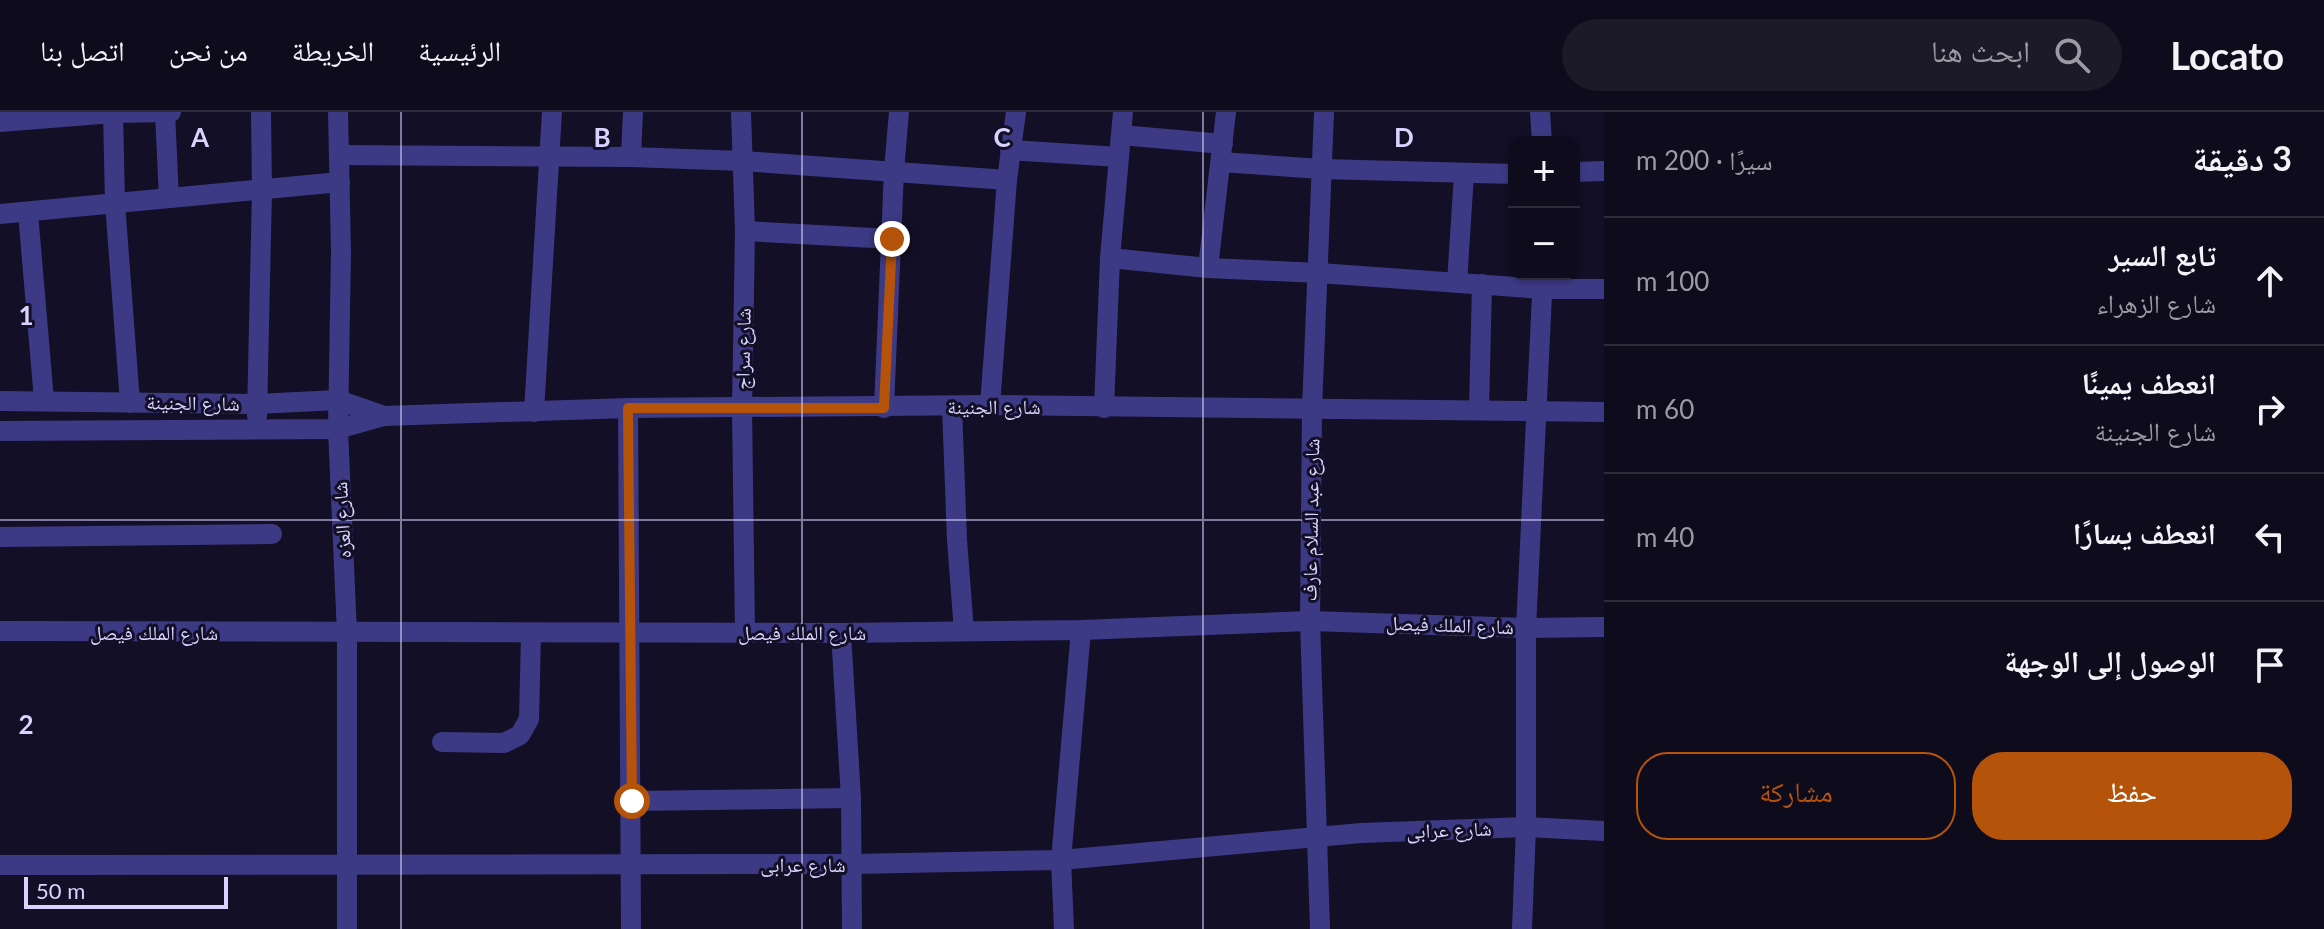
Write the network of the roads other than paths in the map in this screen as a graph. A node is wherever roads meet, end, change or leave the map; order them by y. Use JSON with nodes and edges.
{"nodes":[{"id":1,"x":113,"y":112,"type":"edge"},
{"id":2,"x":167,"y":112,"type":"edge"},
{"id":3,"x":261,"y":112,"type":"edge"},
{"id":4,"x":338,"y":112,"type":"edge"},
{"id":5,"x":552,"y":112,"type":"edge"},
{"id":6,"x":633,"y":112,"type":"edge"},
{"id":7,"x":741,"y":112,"type":"edge"},
{"id":8,"x":899,"y":112,"type":"edge"},
{"id":9,"x":1016,"y":112,"type":"edge"},
{"id":10,"x":1123,"y":112,"type":"edge"},
{"id":11,"x":1226,"y":112,"type":"edge"},
{"id":12,"x":1324,"y":112,"type":"edge"},
{"id":13,"x":1540,"y":112,"type":"edge"},
{"id":14,"x":13,"y":118,"type":"edge"},
{"id":15,"x":1121,"y":135,"type":"junction"},
{"id":16,"x":1542,"y":136,"type":"edge"},
{"id":17,"x":1010,"y":150,"type":"junction"},
{"id":18,"x":1222,"y":153,"type":"junction"},
{"id":19,"x":339,"y":155,"type":"junction"},
{"id":20,"x":631,"y":157,"type":"junction"},
{"id":21,"x":1119,"y":157,"type":"junction"},
{"id":22,"x":549,"y":158,"type":"junction"},
{"id":23,"x":743,"y":161,"type":"junction"},
{"id":24,"x":1321,"y":169,"type":"junction"},
{"id":25,"x":894,"y":170,"type":"junction"},
{"id":26,"x":1604,"y":171,"type":"edge"},
{"id":27,"x":1580,"y":172,"type":"edge"},
{"id":28,"x":1464,"y":174,"type":"junction"},
{"id":29,"x":1508,"y":174,"type":"edge"},
{"id":30,"x":1007,"y":180,"type":"junction"},
{"id":31,"x":340,"y":182,"type":"junction"},
{"id":32,"x":262,"y":191,"type":"junction"},
{"id":33,"x":169,"y":198,"type":"junction"},
{"id":34,"x":115,"y":203,"type":"junction"},
{"id":35,"x":28,"y":213,"type":"junction"},
{"id":36,"x":0,"y":214,"type":"edge"},
{"id":37,"x":745,"y":231,"type":"junction"},
{"id":38,"x":892,"y":239,"type":"junction"},
{"id":39,"x":1110,"y":258,"type":"junction"},
{"id":40,"x":1208,"y":268,"type":"junction"},
{"id":41,"x":1319,"y":273,"type":"junction"},
{"id":42,"x":1543,"y":281,"type":"edge"},
{"id":43,"x":1457,"y":283,"type":"junction"},
{"id":44,"x":1482,"y":284,"type":"junction"},
{"id":45,"x":1604,"y":289,"type":"edge"},
{"id":46,"x":44,"y":400,"type":"junction"},
{"id":47,"x":338,"y":400,"type":"junction"},
{"id":48,"x":0,"y":401,"type":"edge"},
{"id":49,"x":130,"y":403,"type":"junction"},
{"id":50,"x":256,"y":404,"type":"junction"},
{"id":51,"x":990,"y":405,"type":"junction"},
{"id":52,"x":952,"y":407,"type":"junction"},
{"id":53,"x":628,"y":408,"type":"junction"},
{"id":54,"x":742,"y":408,"type":"junction"},
{"id":55,"x":884,"y":408,"type":"junction"},
{"id":56,"x":1104,"y":408,"type":"junction"},
{"id":57,"x":1312,"y":409,"type":"junction"},
{"id":58,"x":1479,"y":410,"type":"junction"},
{"id":59,"x":1537,"y":411,"type":"junction"},
{"id":60,"x":534,"y":412,"type":"junction"},
{"id":61,"x":1604,"y":412,"type":"edge"},
{"id":62,"x":384,"y":416,"type":"junction"},
{"id":63,"x":338,"y":429,"type":"junction"},
{"id":64,"x":257,"y":430,"type":"junction"},
{"id":65,"x":0,"y":431,"type":"edge"},
{"id":66,"x":272,"y":534,"type":"dead end"},
{"id":67,"x":0,"y":537,"type":"edge"},
{"id":68,"x":1310,"y":621,"type":"junction"},
{"id":69,"x":1604,"y":627,"type":"edge"},
{"id":70,"x":1526,"y":628,"type":"junction"},
{"id":71,"x":1081,"y":630,"type":"junction"},
{"id":72,"x":0,"y":631,"type":"edge"},
{"id":73,"x":964,"y":631,"type":"junction"},
{"id":74,"x":630,"y":633,"type":"junction"},
{"id":75,"x":745,"y":633,"type":"junction"},
{"id":76,"x":841,"y":633,"type":"junction"},
{"id":77,"x":347,"y":634,"type":"junction"},
{"id":78,"x":531,"y":634,"type":"junction"},
{"id":79,"x":442,"y":742,"type":"dead end"},
{"id":80,"x":851,"y":798,"type":"junction"},
{"id":81,"x":632,"y":801,"type":"junction"},
{"id":82,"x":1526,"y":827,"type":"junction"},
{"id":83,"x":1604,"y":831,"type":"edge"},
{"id":84,"x":1315,"y":837,"type":"junction"},
{"id":85,"x":1061,"y":860,"type":"junction"},
{"id":86,"x":853,"y":864,"type":"junction"},
{"id":87,"x":0,"y":865,"type":"edge"},
{"id":88,"x":347,"y":866,"type":"junction"},
{"id":89,"x":629,"y":866,"type":"junction"},
{"id":90,"x":347,"y":929,"type":"edge"},
{"id":91,"x":631,"y":929,"type":"edge"},
{"id":92,"x":852,"y":929,"type":"edge"},
{"id":93,"x":1064,"y":929,"type":"edge"},
{"id":94,"x":1320,"y":929,"type":"edge"},
{"id":95,"x":1522,"y":929,"type":"edge"}],
"edges":[{"from":1,"to":2,"type":"street"},
{"from":1,"to":14,"type":"street"},
{"from":1,"to":34,"type":"street"},
{"from":2,"to":33,"type":"street"},
{"from":3,"to":32,"type":"street"},
{"from":4,"to":19,"type":"street","name":"شارع العزه"},
{"from":5,"to":22,"type":"street"},
{"from":6,"to":20,"type":"street"},
{"from":7,"to":23,"type":"street","name":"شارع سراج"},
{"from":8,"to":25,"type":"street"},
{"from":9,"to":17,"type":"street"},
{"from":10,"to":15,"type":"street"},
{"from":11,"to":18,"type":"street"},
{"from":12,"to":24,"type":"street","name":"شارع عبد السلام عارف"},
{"from":13,"to":16,"type":"street"},
{"from":15,"to":18,"type":"street"},
{"from":15,"to":21,"type":"street"},
{"from":17,"to":21,"type":"street"},
{"from":17,"to":30,"type":"street"},
{"from":18,"to":24,"type":"street"},
{"from":18,"to":40,"type":"street"},
{"from":19,"to":22,"type":"street"},
{"from":19,"to":31,"type":"street","name":"شارع العزه"},
{"from":20,"to":22,"type":"street"},
{"from":20,"to":23,"type":"street"},
{"from":21,"to":39,"type":"street"},
{"from":22,"to":60,"type":"street"},
{"from":23,"to":25,"type":"street"},
{"from":23,"to":37,"type":"street","name":"شارع سراج"},
{"from":24,"to":28,"type":"street"},
{"from":24,"to":41,"type":"street","name":"شارع عبد السلام عارف"},
{"from":25,"to":30,"type":"street"},
{"from":25,"to":38,"type":"street"},
{"from":26,"to":27,"type":"street"},
{"from":28,"to":29,"type":"street"},
{"from":28,"to":43,"type":"street"},
{"from":30,"to":51,"type":"street"},
{"from":31,"to":32,"type":"street"},
{"from":31,"to":47,"type":"street","name":"شارع العزه"},
{"from":32,"to":33,"type":"street"},
{"from":32,"to":50,"type":"street"},
{"from":33,"to":34,"type":"street"},
{"from":34,"to":35,"type":"street"},
{"from":34,"to":49,"type":"street"},
{"from":35,"to":36,"type":"street"},
{"from":35,"to":46,"type":"street"},
{"from":37,"to":38,"type":"street"},
{"from":37,"to":54,"type":"street","name":"شارع سراج"},
{"from":38,"to":55,"type":"street"},
{"from":39,"to":40,"type":"street"},
{"from":39,"to":56,"type":"street"},
{"from":40,"to":41,"type":"street"},
{"from":41,"to":43,"type":"street"},
{"from":41,"to":57,"type":"street","name":"شارع عبد السلام عارف"},
{"from":42,"to":44,"type":"street"},
{"from":42,"to":45,"type":"street"},
{"from":42,"to":59,"type":"street"},
{"from":43,"to":44,"type":"street"},
{"from":44,"to":58,"type":"street"},
{"from":46,"to":48,"type":"street","name":"شارع الجنينة"},
{"from":46,"to":49,"type":"street","name":"شارع الجنينة"},
{"from":47,"to":50,"type":"street","name":"شارع الجنينة"},
{"from":47,"to":62,"type":"street","name":"شارع الجنينة"},
{"from":47,"to":63,"type":"street","name":"شارع العزه"},
{"from":49,"to":50,"type":"street","name":"شارع الجنينة"},
{"from":50,"to":64,"type":"street"},
{"from":51,"to":52,"type":"street","name":"شارع الجنينة"},
{"from":51,"to":56,"type":"street","name":"شارع الجنينة"},
{"from":52,"to":55,"type":"street","name":"شارع الجنينة"},
{"from":52,"to":73,"type":"street"},
{"from":53,"to":54,"type":"street","name":"شارع الجنينة"},
{"from":53,"to":60,"type":"street","name":"شارع الجنينة"},
{"from":53,"to":74,"type":"street"},
{"from":54,"to":55,"type":"street","name":"شارع الجنينة"},
{"from":54,"to":75,"type":"street","name":"شارع سراج"},
{"from":56,"to":57,"type":"street","name":"شارع الجنينة"},
{"from":57,"to":58,"type":"street","name":"شارع الجنينة"},
{"from":57,"to":68,"type":"street","name":"شارع عبد السلام عارف"},
{"from":58,"to":59,"type":"street","name":"شارع الجنينة"},
{"from":59,"to":61,"type":"street","name":"شارع الجنينة"},
{"from":59,"to":70,"type":"street"},
{"from":60,"to":62,"type":"street","name":"شارع الجنينة"},
{"from":62,"to":63,"type":"street","name":"شارع الجنينة"},
{"from":63,"to":64,"type":"street","name":"شارع الجنينة"},
{"from":63,"to":77,"type":"street","name":"شارع العزه"},
{"from":64,"to":65,"type":"street","name":"شارع الجنينة"},
{"from":66,"to":67,"type":"street"},
{"from":68,"to":70,"type":"street","name":"شارع الملك فيصل"},
{"from":68,"to":71,"type":"street","name":"شارع الملك فيصل"},
{"from":68,"to":84,"type":"street","name":"شارع عبد السلام عارف"},
{"from":69,"to":70,"type":"street","name":"شارع الملك فيصل"},
{"from":70,"to":82,"type":"street"},
{"from":71,"to":73,"type":"street","name":"شارع الملك فيصل"},
{"from":71,"to":85,"type":"street"},
{"from":72,"to":77,"type":"street","name":"شارع الملك فيصل"},
{"from":73,"to":76,"type":"street","name":"شارع الملك فيصل"},
{"from":74,"to":75,"type":"street","name":"شارع الملك فيصل"},
{"from":74,"to":78,"type":"street","name":"شارع الملك فيصل"},
{"from":74,"to":81,"type":"street"},
{"from":75,"to":76,"type":"street","name":"شارع الملك فيصل"},
{"from":76,"to":80,"type":"street"},
{"from":77,"to":78,"type":"street","name":"شارع الملك فيصل"},
{"from":77,"to":88,"type":"street","name":"شارع العزه"},
{"from":78,"to":79,"type":"street"},
{"from":80,"to":81,"type":"street"},
{"from":80,"to":86,"type":"street"},
{"from":81,"to":89,"type":"street"},
{"from":82,"to":83,"type":"street","name":"شارع عرابى"},
{"from":82,"to":84,"type":"street","name":"شارع عرابى"},
{"from":82,"to":95,"type":"street"},
{"from":84,"to":85,"type":"street","name":"شارع عرابى"},
{"from":84,"to":94,"type":"street","name":"شارع عبد السلام عارف"},
{"from":85,"to":86,"type":"street","name":"شارع عرابى"},
{"from":85,"to":93,"type":"street"},
{"from":86,"to":89,"type":"street","name":"شارع عرابى"},
{"from":86,"to":92,"type":"street"},
{"from":87,"to":88,"type":"street","name":"شارع عرابى"},
{"from":88,"to":89,"type":"street","name":"شارع عرابى"},
{"from":88,"to":90,"type":"street","name":"شارع العزه"},
{"from":89,"to":91,"type":"street"}]}
